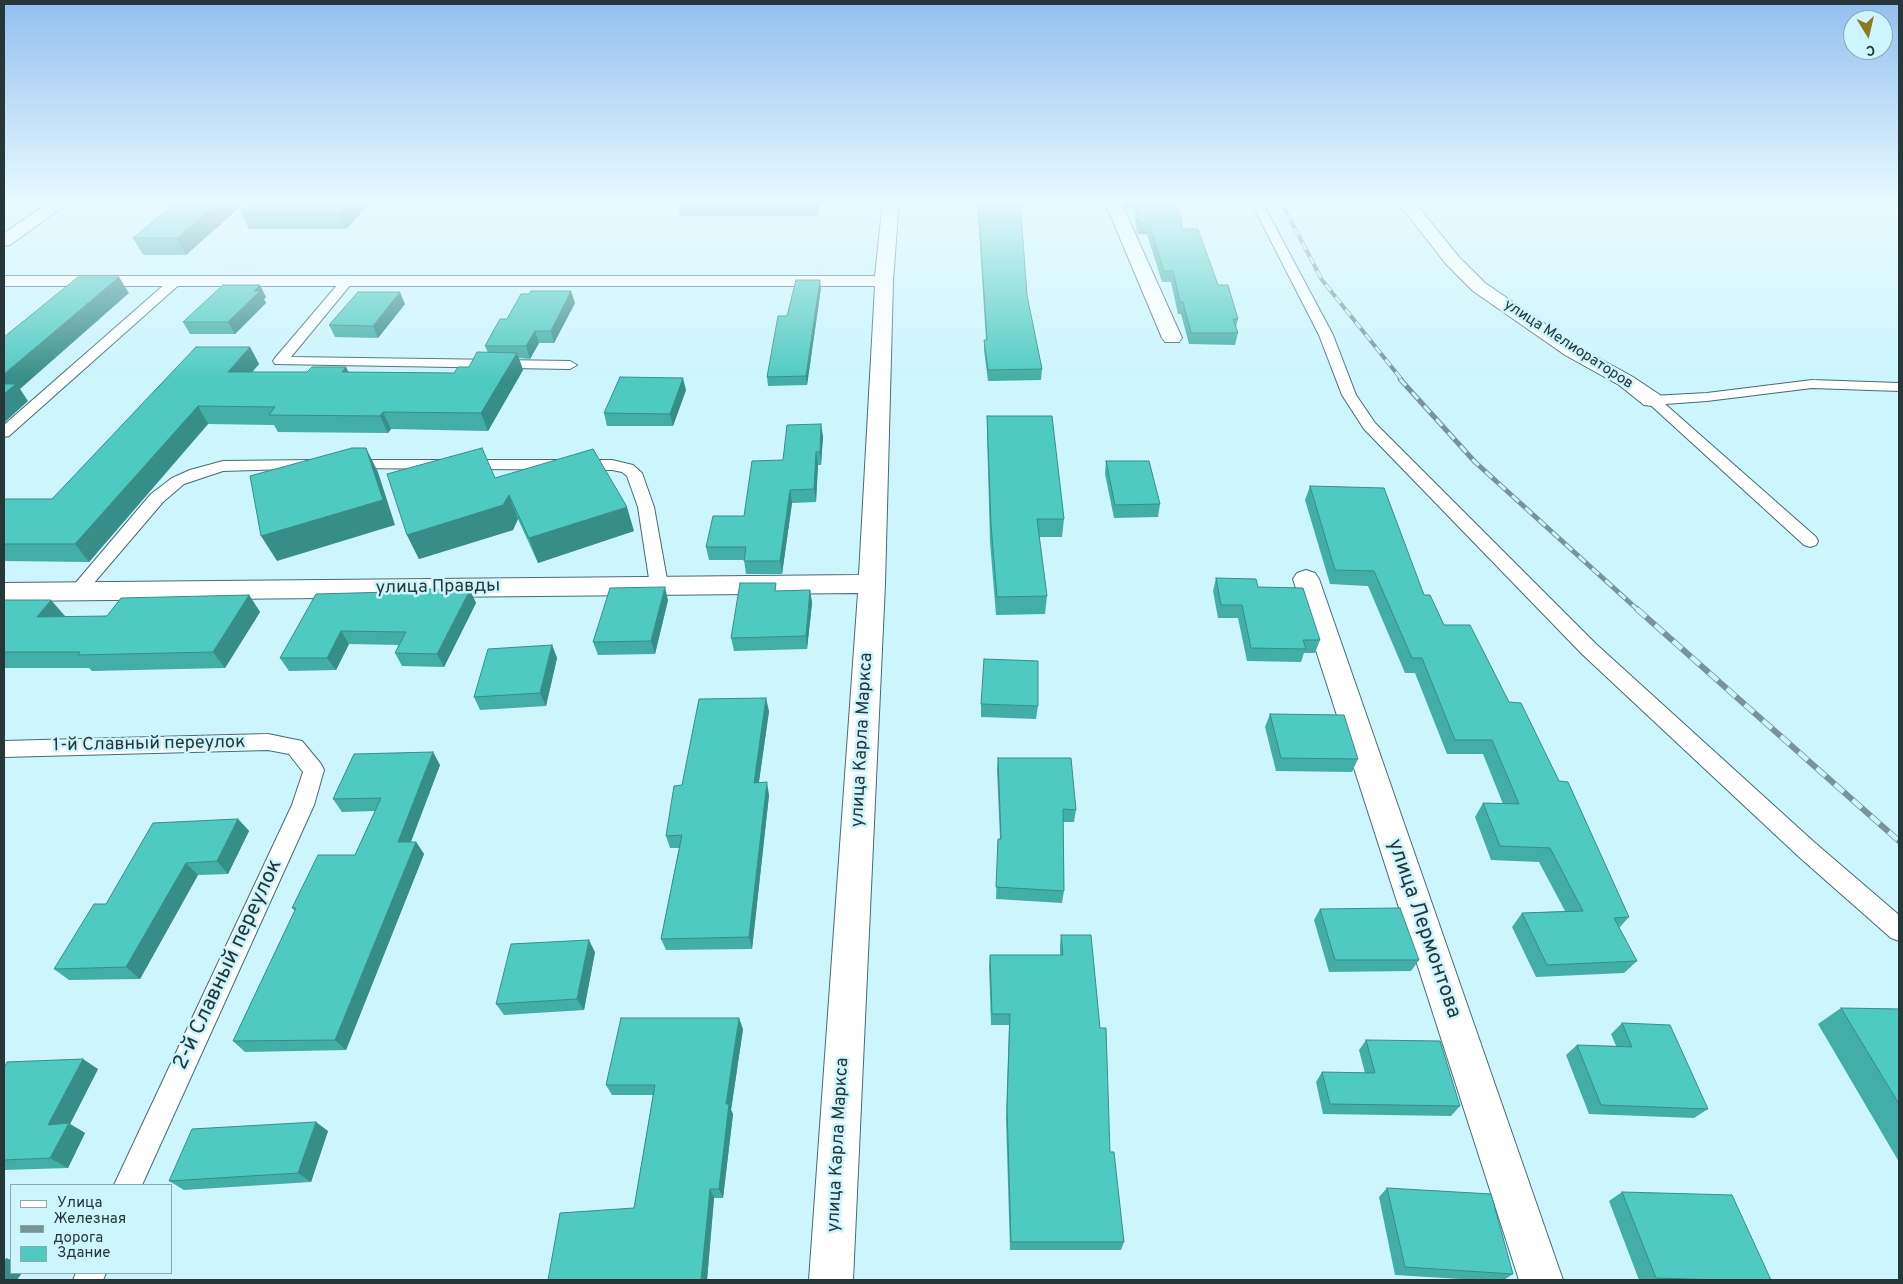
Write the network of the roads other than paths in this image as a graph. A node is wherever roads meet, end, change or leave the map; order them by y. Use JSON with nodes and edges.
{"nodes":[{"id":1,"x":886,"y":260,"type":"edge"},
{"id":2,"x":1138,"y":260,"type":"edge"},
{"id":3,"x":1287,"y":260,"type":"edge"},
{"id":4,"x":1452,"y":260,"type":"edge"},
{"id":5,"x":176,"y":280,"type":"junction"},
{"id":6,"x":348,"y":280,"type":"junction"},
{"id":7,"x":4,"y":281,"type":"edge"},
{"id":8,"x":884,"y":282,"type":"junction"},
{"id":9,"x":1172,"y":338,"type":"dead end"},
{"id":10,"x":570,"y":365,"type":"dead end"},
{"id":11,"x":1899,"y":387,"type":"edge"},
{"id":12,"x":1652,"y":400,"type":"junction"},
{"id":13,"x":4,"y":433,"type":"edge"},
{"id":14,"x":1810,"y":541,"type":"dead end"},
{"id":15,"x":1306,"y":578,"type":"dead end"},
{"id":16,"x":872,"y":584,"type":"junction"},
{"id":17,"x":659,"y":585,"type":"junction"},
{"id":18,"x":4,"y":592,"type":"edge"},
{"id":19,"x":76,"y":593,"type":"junction"},
{"id":20,"x":295,"y":747,"type":"joint"},
{"id":21,"x":4,"y":749,"type":"edge"},
{"id":22,"x":1899,"y":930,"type":"edge"},
{"id":23,"x":128,"y":1184,"type":"edge"},
{"id":24,"x":831,"y":1280,"type":"edge"},
{"id":25,"x":1541,"y":1280,"type":"edge"}],
"edges":[{"from":1,"to":8,"type":"street","name":"улица Карла Маркса"},
{"from":2,"to":9,"type":"street"},
{"from":3,"to":22,"type":"lane"},
{"from":4,"to":12,"type":"street","name":"улица Мелиораторов"},
{"from":5,"to":6,"type":"street"},
{"from":5,"to":7,"type":"street"},
{"from":5,"to":13,"type":"lane"},
{"from":6,"to":8,"type":"street"},
{"from":6,"to":10,"type":"lane"},
{"from":8,"to":16,"type":"street","name":"улица Карла Маркса"},
{"from":11,"to":12,"type":"lane"},
{"from":12,"to":14,"type":"lane"},
{"from":15,"to":25,"type":"street","name":"улица Лермонтова"},
{"from":16,"to":17,"type":"street","name":"улица Правды"},
{"from":16,"to":24,"type":"street","name":"улица Карла Маркса"},
{"from":17,"to":19,"type":"street","name":"улица Правды"},
{"from":17,"to":19,"type":"lane"},
{"from":18,"to":19,"type":"street","name":"улица Правды"},
{"from":20,"to":21,"type":"lane","name":"1-й Славный переулок"},
{"from":20,"to":23,"type":"lane","name":"2-й Славный переулок"}]}
